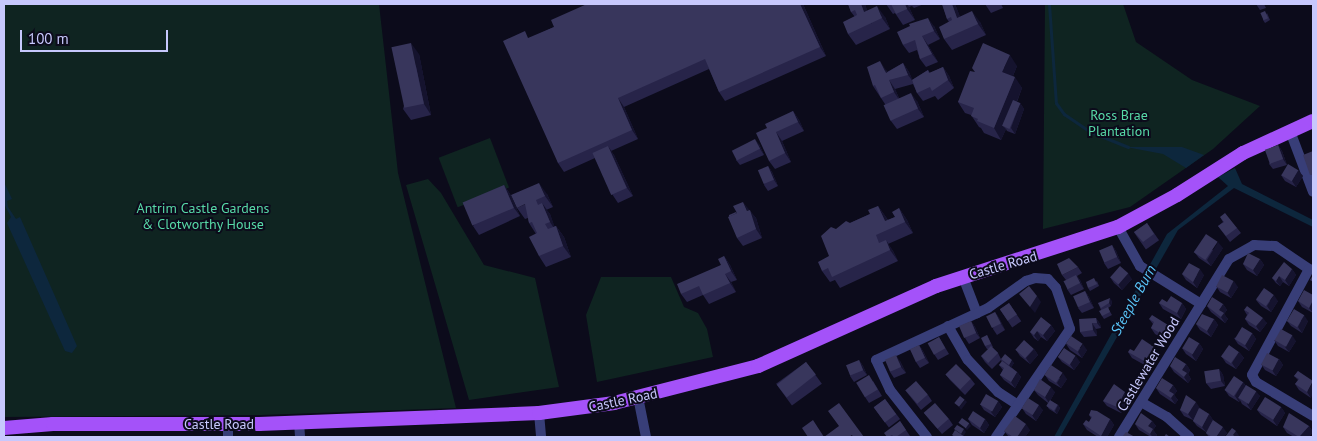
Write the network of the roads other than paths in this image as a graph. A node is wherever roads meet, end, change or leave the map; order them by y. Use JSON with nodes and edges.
{"nodes":[{"id":1,"x":1313,"y":122,"type":"edge"},
{"id":2,"x":1290,"y":131,"type":"junction"},
{"id":3,"x":1313,"y":192,"type":"edge"},
{"id":4,"x":1118,"y":227,"type":"junction"},
{"id":5,"x":964,"y":277,"type":"junction"},
{"id":6,"x":1201,"y":304,"type":"junction"},
{"id":7,"x":977,"y":313,"type":"junction"},
{"id":8,"x":948,"y":326,"type":"junction"},
{"id":9,"x":638,"y":397,"type":"junction"},
{"id":10,"x":1141,"y":402,"type":"junction"},
{"id":11,"x":1018,"y":405,"type":"junction"},
{"id":12,"x":539,"y":413,"type":"junction"},
{"id":13,"x":1313,"y":415,"type":"edge"},
{"id":14,"x":299,"y":422,"type":"junction"},
{"id":15,"x":14,"y":430,"type":"edge"},
{"id":16,"x":228,"y":430,"type":"edge"},
{"id":17,"x":300,"y":437,"type":"edge"},
{"id":18,"x":541,"y":437,"type":"edge"},
{"id":19,"x":646,"y":437,"type":"edge"},
{"id":20,"x":927,"y":437,"type":"edge"},
{"id":21,"x":996,"y":437,"type":"edge"},
{"id":22,"x":1119,"y":437,"type":"edge"},
{"id":23,"x":1189,"y":437,"type":"edge"}],
"edges":[{"from":1,"to":2,"type":"main road"},
{"from":2,"to":3,"type":"street"},
{"from":2,"to":4,"type":"main road","name":"Castle Road"},
{"from":4,"to":5,"type":"main road","name":"Castle Road"},
{"from":4,"to":6,"type":"street"},
{"from":5,"to":7,"type":"street"},
{"from":5,"to":9,"type":"main road","name":"Castle Road"},
{"from":6,"to":10,"type":"street","name":"Castlewater Wood"},
{"from":6,"to":13,"type":"street","name":"Castlewater Wood"},
{"from":7,"to":8,"type":"street"},
{"from":7,"to":11,"type":"street"},
{"from":8,"to":11,"type":"street"},
{"from":8,"to":20,"type":"street"},
{"from":9,"to":12,"type":"main road","name":"Castle Road"},
{"from":9,"to":19,"type":"street"},
{"from":10,"to":22,"type":"street","name":"Castlewater Wood"},
{"from":10,"to":23,"type":"street"},
{"from":11,"to":21,"type":"street"},
{"from":12,"to":14,"type":"main road","name":"Castle Road"},
{"from":12,"to":18,"type":"street"},
{"from":14,"to":16,"type":"main road","name":"Castle Road"},
{"from":14,"to":17,"type":"street"},
{"from":15,"to":16,"type":"main road","name":"Castle Road"}]}
